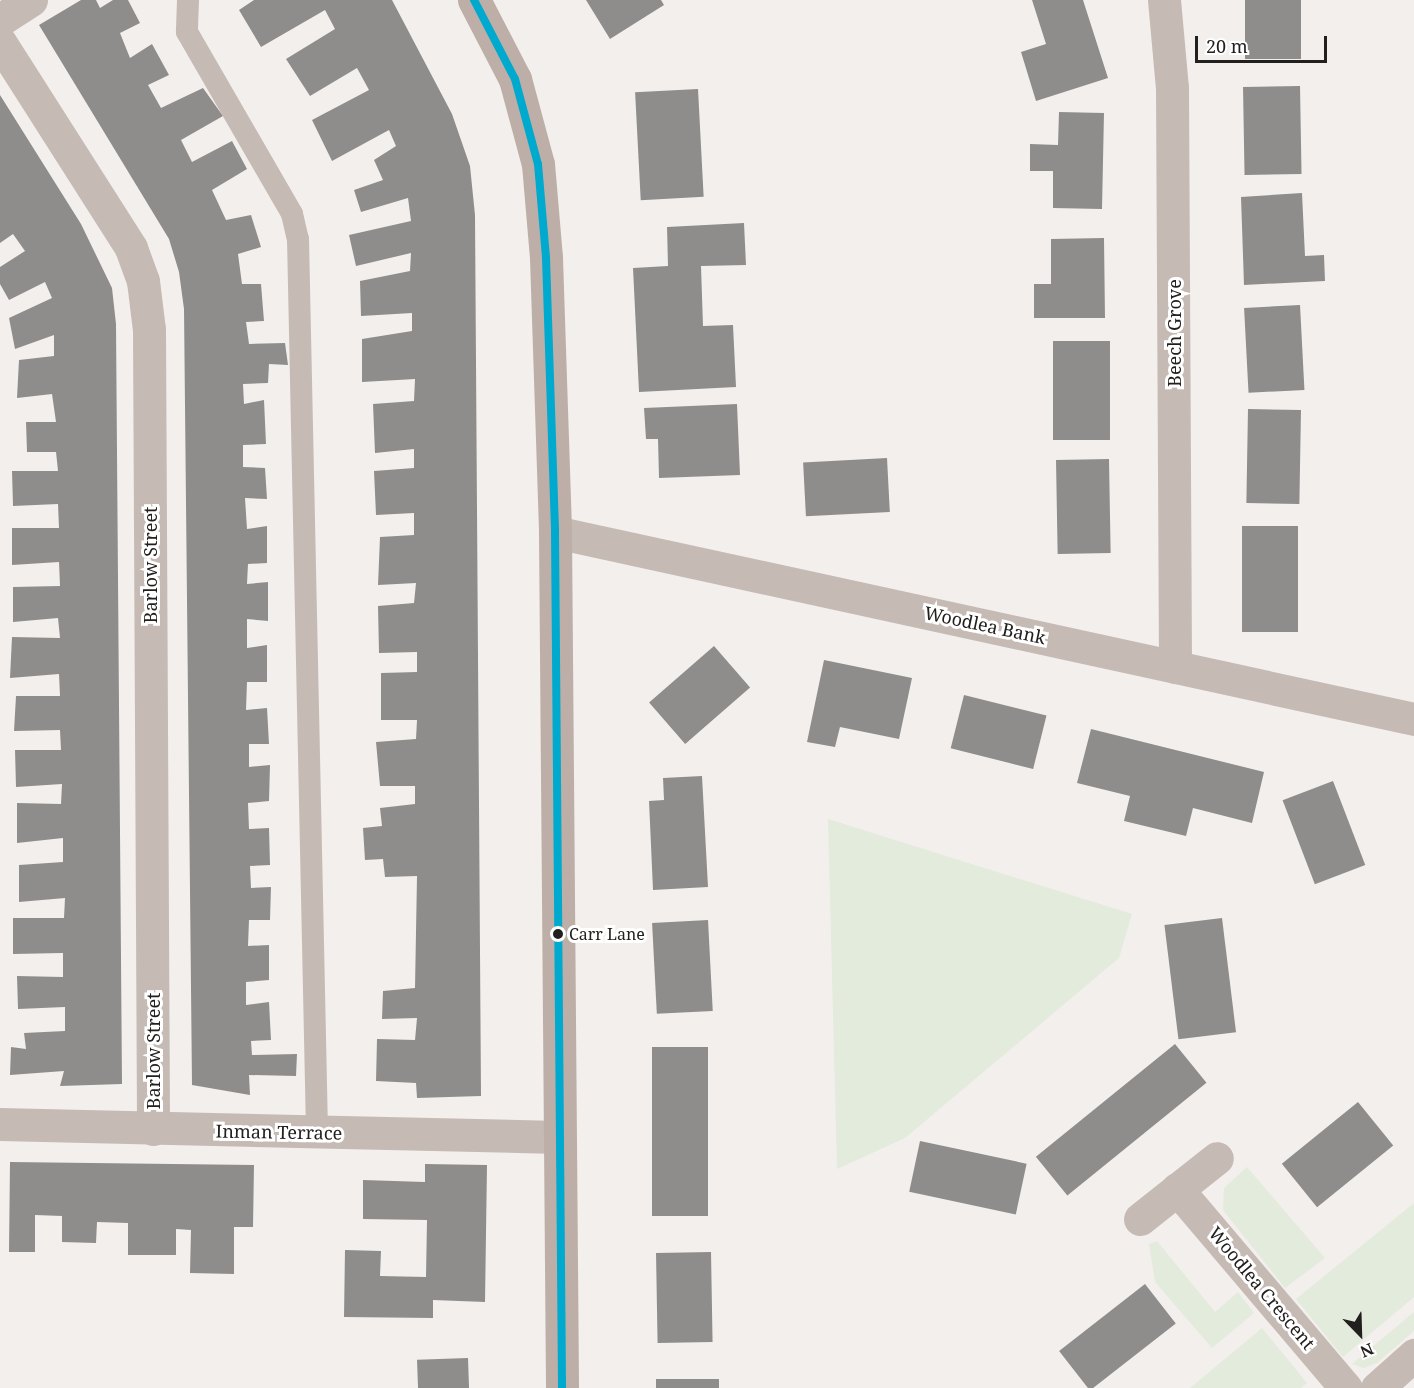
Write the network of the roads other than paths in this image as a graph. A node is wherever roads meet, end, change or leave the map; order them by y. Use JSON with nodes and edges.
{"nodes":[{"id":1,"x":31,"y":0,"type":"edge"},
{"id":2,"x":188,"y":0,"type":"edge"},
{"id":3,"x":474,"y":0,"type":"edge"},
{"id":4,"x":1164,"y":0,"type":"edge"},
{"id":5,"x":0,"y":20,"type":"edge"},
{"id":6,"x":0,"y":42,"type":"edge"},
{"id":7,"x":555,"y":532,"type":"junction"},
{"id":8,"x":1175,"y":668,"type":"junction"},
{"id":9,"x":1414,"y":719,"type":"edge"},
{"id":10,"x":0,"y":1124,"type":"edge"},
{"id":11,"x":153,"y":1129,"type":"junction"},
{"id":12,"x":317,"y":1133,"type":"junction"},
{"id":13,"x":559,"y":1137,"type":"junction"},
{"id":14,"x":1217,"y":1158,"type":"dead end"},
{"id":15,"x":1177,"y":1189,"type":"junction"},
{"id":16,"x":1140,"y":1219,"type":"dead end"},
{"id":17,"x":1414,"y":1355,"type":"edge"},
{"id":18,"x":562,"y":1388,"type":"edge"},
{"id":19,"x":1346,"y":1388,"type":"edge"},
{"id":20,"x":1377,"y":1388,"type":"edge"}],
"edges":[{"from":1,"to":5,"type":"street"},
{"from":2,"to":12,"type":"lane"},
{"from":3,"to":7,"type":"street"},
{"from":4,"to":8,"type":"street","name":"Beech Grove"},
{"from":6,"to":11,"type":"street","name":"Barlow Street"},
{"from":7,"to":8,"type":"street","name":"Woodlea Bank"},
{"from":7,"to":13,"type":"street"},
{"from":8,"to":9,"type":"street","name":"Woodlea Bank"},
{"from":10,"to":11,"type":"street","name":"Inman Terrace"},
{"from":11,"to":12,"type":"street","name":"Inman Terrace"},
{"from":12,"to":13,"type":"street","name":"Inman Terrace"},
{"from":13,"to":18,"type":"street"},
{"from":14,"to":15,"type":"street"},
{"from":15,"to":16,"type":"street"},
{"from":15,"to":19,"type":"street","name":"Woodlea Crescent"},
{"from":17,"to":20,"type":"street"}]}
